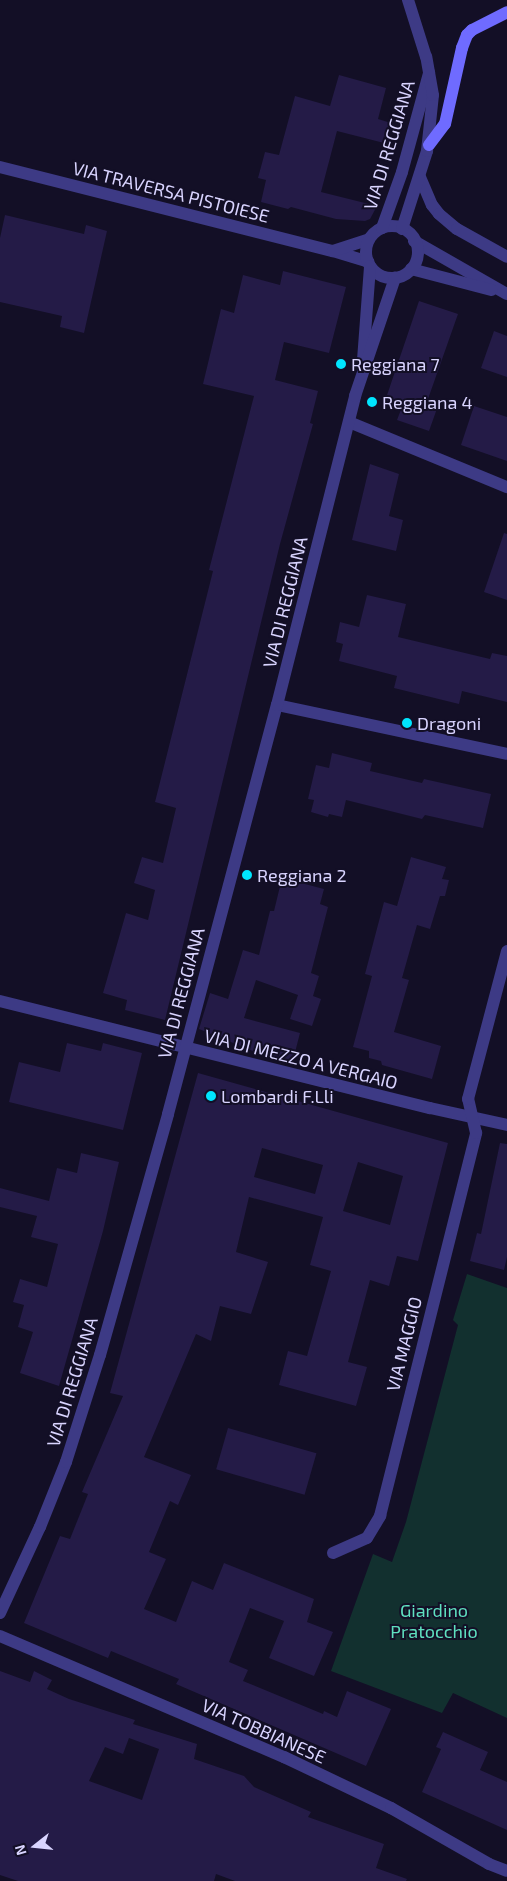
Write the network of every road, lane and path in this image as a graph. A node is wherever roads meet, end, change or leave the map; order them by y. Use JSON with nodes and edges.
{"nodes":[{"id":1,"x":408,"y":0,"type":"edge"},
{"id":2,"x":507,"y":12,"type":"edge"},
{"id":3,"x":429,"y":73,"type":"junction"},
{"id":4,"x":429,"y":144,"type":"junction"},
{"id":5,"x":0,"y":167,"type":"edge"},
{"id":6,"x":420,"y":177,"type":"junction"},
{"id":7,"x":382,"y":228,"type":"junction"},
{"id":8,"x":402,"y":229,"type":"junction"},
{"id":9,"x":369,"y":239,"type":"junction"},
{"id":10,"x":414,"y":241,"type":"junction"},
{"id":11,"x":333,"y":250,"type":"junction"},
{"id":12,"x":507,"y":257,"type":"edge"},
{"id":13,"x":369,"y":264,"type":"junction"},
{"id":14,"x":411,"y":269,"type":"junction"},
{"id":15,"x":395,"y":278,"type":"junction"},
{"id":16,"x":507,"y":294,"type":"edge"},
{"id":17,"x":362,"y":370,"type":"junction"},
{"id":18,"x":349,"y":422,"type":"junction"},
{"id":19,"x":507,"y":487,"type":"edge"},
{"id":20,"x":277,"y":705,"type":"junction"},
{"id":21,"x":507,"y":754,"type":"edge"},
{"id":22,"x":507,"y":950,"type":"edge"},
{"id":23,"x":0,"y":1001,"type":"edge"},
{"id":24,"x":184,"y":1048,"type":"junction"},
{"id":25,"x":472,"y":1119,"type":"junction"},
{"id":26,"x":507,"y":1125,"type":"edge"},
{"id":27,"x":332,"y":1553,"type":"dead end"},
{"id":28,"x":0,"y":1613,"type":"edge"},
{"id":29,"x":0,"y":1636,"type":"edge"},
{"id":30,"x":507,"y":1871,"type":"edge"}],
"edges":[{"from":1,"to":3,"type":"street","name":"VIA DI REGGIANA"},
{"from":2,"to":4,"type":"main road"},
{"from":3,"to":4,"type":"street","name":"VIA DI REGGIANA"},
{"from":3,"to":7,"type":"street","name":"VIA DI REGGIANA"},
{"from":4,"to":6,"type":"street","name":"VIA DI REGGIANA"},
{"from":5,"to":11,"type":"street","name":"VIA TRAVERSA PISTOIESE"},
{"from":6,"to":8,"type":"street","name":"VIA DI REGGIANA"},
{"from":6,"to":12,"type":"street"},
{"from":7,"to":8,"type":"street","name":"VIA DI REGGIANA"},
{"from":7,"to":9,"type":"street","name":"VIA DI REGGIANA"},
{"from":8,"to":10,"type":"street"},
{"from":9,"to":11,"type":"street"},
{"from":9,"to":13,"type":"street","name":"VIA DI REGGIANA"},
{"from":10,"to":14,"type":"street"},
{"from":10,"to":16,"type":"street"},
{"from":11,"to":13,"type":"street","name":"VIA TRAVERSA PISTOIESE"},
{"from":13,"to":15,"type":"street"},
{"from":13,"to":17,"type":"street","name":"VIA DI REGGIANA"},
{"from":14,"to":15,"type":"street"},
{"from":14,"to":16,"type":"street"},
{"from":15,"to":17,"type":"street","name":"VIA DI REGGIANA"},
{"from":17,"to":18,"type":"street","name":"VIA DI REGGIANA"},
{"from":18,"to":19,"type":"street"},
{"from":18,"to":20,"type":"street","name":"VIA DI REGGIANA"},
{"from":20,"to":21,"type":"street"},
{"from":20,"to":24,"type":"street","name":"VIA DI REGGIANA"},
{"from":22,"to":25,"type":"street","name":"VIA MAGGIO"},
{"from":23,"to":24,"type":"street","name":"VIA DI MEZZO A VERGAIO"},
{"from":24,"to":25,"type":"street","name":"VIA DI MEZZO A VERGAIO"},
{"from":24,"to":28,"type":"street","name":"VIA DI REGGIANA"},
{"from":25,"to":26,"type":"street","name":"VIA DI MEZZO A VERGAIO"},
{"from":25,"to":27,"type":"street","name":"VIA MAGGIO"},
{"from":29,"to":30,"type":"street","name":"VIA TOBBIANESE"}]}
